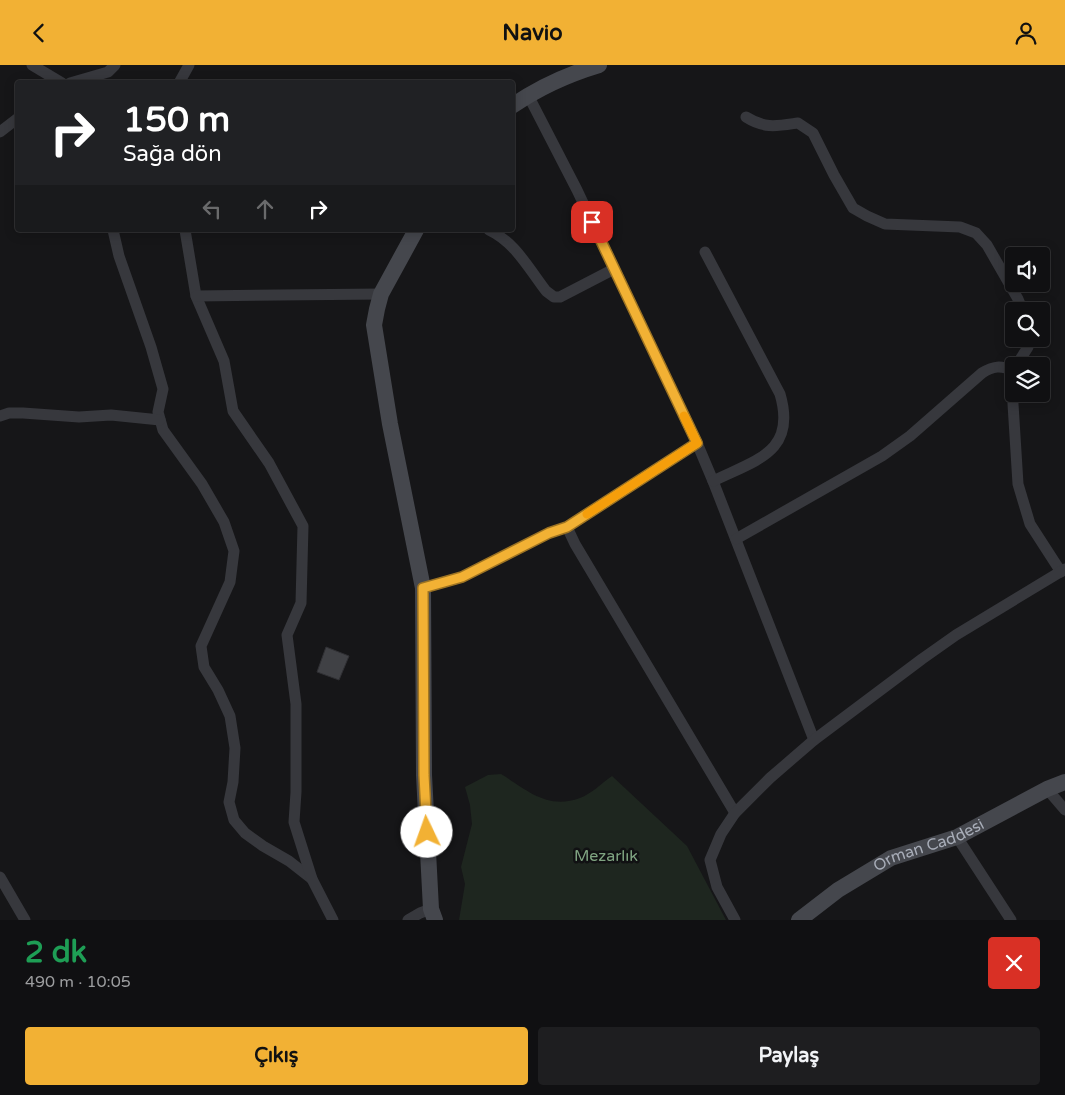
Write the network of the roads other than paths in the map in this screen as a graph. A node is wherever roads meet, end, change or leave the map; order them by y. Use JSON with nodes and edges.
{"nodes":[{"id":1,"x":32,"y":65,"type":"edge"},
{"id":2,"x":115,"y":65,"type":"edge"},
{"id":3,"x":188,"y":65,"type":"edge"},
{"id":4,"x":599,"y":65,"type":"edge"},
{"id":5,"x":571,"y":69,"type":"edge"},
{"id":6,"x":57,"y":80,"type":"edge"},
{"id":7,"x":81,"y":80,"type":"edge"},
{"id":8,"x":180,"y":80,"type":"edge"},
{"id":9,"x":528,"y":95,"type":"junction"},
{"id":10,"x":515,"y":104,"type":"edge"},
{"id":11,"x":746,"y":117,"type":"dead end"},
{"id":12,"x":15,"y":120,"type":"edge"},
{"id":13,"x":0,"y":132,"type":"edge"},
{"id":14,"x":113,"y":232,"type":"edge"},
{"id":15,"x":185,"y":232,"type":"edge"},
{"id":16,"x":415,"y":232,"type":"edge"},
{"id":17,"x":493,"y":232,"type":"edge"},
{"id":18,"x":706,"y":252,"type":"dead end"},
{"id":19,"x":614,"y":269,"type":"junction"},
{"id":20,"x":381,"y":294,"type":"junction"},
{"id":21,"x":196,"y":296,"type":"junction"},
{"id":22,"x":1019,"y":302,"type":"edge"},
{"id":23,"x":1005,"y":368,"type":"edge"},
{"id":24,"x":1013,"y":402,"type":"edge"},
{"id":25,"x":0,"y":416,"type":"edge"},
{"id":26,"x":160,"y":420,"type":"junction"},
{"id":27,"x":697,"y":443,"type":"junction"},
{"id":28,"x":713,"y":481,"type":"junction"},
{"id":29,"x":567,"y":527,"type":"junction"},
{"id":30,"x":736,"y":539,"type":"junction"},
{"id":31,"x":1063,"y":571,"type":"edge"},
{"id":32,"x":423,"y":588,"type":"junction"},
{"id":33,"x":814,"y":740,"type":"junction"},
{"id":34,"x":1065,"y":782,"type":"edge"},
{"id":35,"x":1047,"y":789,"type":"junction"},
{"id":36,"x":1065,"y":810,"type":"edge"},
{"id":37,"x":735,"y":813,"type":"junction"},
{"id":38,"x":957,"y":837,"type":"junction"},
{"id":39,"x":0,"y":877,"type":"edge"},
{"id":40,"x":312,"y":879,"type":"junction"},
{"id":41,"x":433,"y":915,"type":"edge"},
{"id":42,"x":25,"y":920,"type":"edge"},
{"id":43,"x":333,"y":920,"type":"edge"},
{"id":44,"x":408,"y":920,"type":"edge"},
{"id":45,"x":734,"y":920,"type":"edge"},
{"id":46,"x":800,"y":920,"type":"edge"},
{"id":47,"x":1011,"y":920,"type":"edge"}],
"edges":[{"from":1,"to":6,"type":"street"},
{"from":2,"to":7,"type":"street"},
{"from":3,"to":8,"type":"street"},
{"from":4,"to":5,"type":"street"},
{"from":5,"to":9,"type":"street"},
{"from":9,"to":10,"type":"street"},
{"from":9,"to":19,"type":"street"},
{"from":11,"to":22,"type":"street"},
{"from":12,"to":13,"type":"street"},
{"from":14,"to":26,"type":"street"},
{"from":15,"to":21,"type":"street"},
{"from":16,"to":20,"type":"street"},
{"from":17,"to":19,"type":"street"},
{"from":18,"to":28,"type":"street"},
{"from":19,"to":27,"type":"street"},
{"from":20,"to":21,"type":"street"},
{"from":20,"to":32,"type":"street"},
{"from":21,"to":40,"type":"street"},
{"from":23,"to":30,"type":"street"},
{"from":24,"to":31,"type":"street"},
{"from":25,"to":26,"type":"street"},
{"from":26,"to":40,"type":"street"},
{"from":27,"to":28,"type":"street"},
{"from":27,"to":29,"type":"street"},
{"from":28,"to":30,"type":"street"},
{"from":29,"to":32,"type":"street"},
{"from":29,"to":37,"type":"street"},
{"from":30,"to":33,"type":"street"},
{"from":31,"to":33,"type":"street"},
{"from":32,"to":41,"type":"street"},
{"from":33,"to":37,"type":"street"},
{"from":34,"to":35,"type":"street","name":"Orman Caddesi"},
{"from":35,"to":36,"type":"street"},
{"from":35,"to":38,"type":"street","name":"Orman Caddesi"},
{"from":37,"to":45,"type":"street"},
{"from":38,"to":46,"type":"street","name":"Orman Caddesi"},
{"from":38,"to":47,"type":"street"},
{"from":39,"to":42,"type":"street"},
{"from":40,"to":43,"type":"street"},
{"from":41,"to":44,"type":"street"}]}
